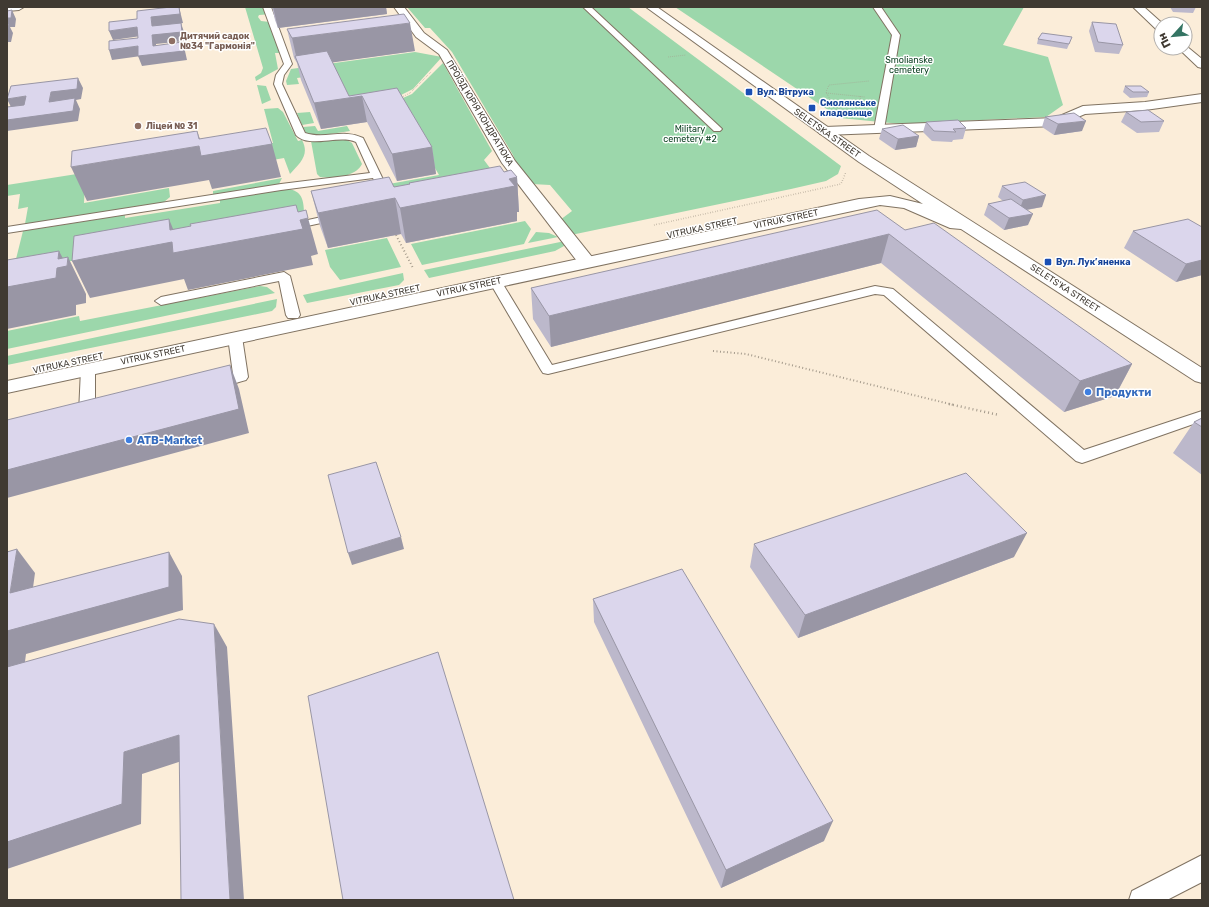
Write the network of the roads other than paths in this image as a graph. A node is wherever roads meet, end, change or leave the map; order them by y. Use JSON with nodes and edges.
{"nodes":[{"id":1,"x":19,"y":7,"type":"edge"},
{"id":2,"x":267,"y":7,"type":"edge"},
{"id":3,"x":587,"y":7,"type":"edge"},
{"id":4,"x":651,"y":7,"type":"edge"},
{"id":5,"x":877,"y":7,"type":"edge"},
{"id":6,"x":1138,"y":7,"type":"edge"},
{"id":7,"x":7,"y":8,"type":"edge"},
{"id":8,"x":401,"y":14,"type":"edge"},
{"id":9,"x":1153,"y":21,"type":"edge"},
{"id":10,"x":1192,"y":56,"type":"edge"},
{"id":11,"x":1202,"y":65,"type":"edge"},
{"id":12,"x":1202,"y":98,"type":"edge"},
{"id":13,"x":717,"y":129,"type":"dead end"},
{"id":14,"x":879,"y":129,"type":"junction"},
{"id":15,"x":825,"y":131,"type":"junction"},
{"id":16,"x":872,"y":164,"type":"junction"},
{"id":17,"x":375,"y":175,"type":"junction"},
{"id":18,"x":521,"y":179,"type":"junction"},
{"id":19,"x":507,"y":182,"type":"edge"},
{"id":20,"x":888,"y":191,"type":"junction"},
{"id":21,"x":909,"y":192,"type":"junction"},
{"id":22,"x":860,"y":195,"type":"junction"},
{"id":23,"x":390,"y":204,"type":"edge"},
{"id":24,"x":930,"y":206,"type":"junction"},
{"id":25,"x":352,"y":213,"type":"edge"},
{"id":26,"x":956,"y":225,"type":"junction"},
{"id":27,"x":276,"y":229,"type":"edge"},
{"id":28,"x":7,"y":230,"type":"edge"},
{"id":29,"x":583,"y":258,"type":"junction"},
{"id":30,"x":495,"y":281,"type":"junction"},
{"id":31,"x":161,"y":301,"type":"dead end"},
{"id":32,"x":294,"y":315,"type":"junction"},
{"id":33,"x":235,"y":337,"type":"junction"},
{"id":34,"x":88,"y":369,"type":"junction"},
{"id":35,"x":7,"y":376,"type":"edge"},
{"id":36,"x":1202,"y":376,"type":"edge"},
{"id":37,"x":203,"y":386,"type":"edge"},
{"id":38,"x":7,"y":387,"type":"edge"},
{"id":39,"x":1202,"y":387,"type":"edge"},
{"id":40,"x":103,"y":409,"type":"edge"},
{"id":41,"x":1202,"y":416,"type":"edge"},
{"id":42,"x":1201,"y":870,"type":"edge"},
{"id":43,"x":1141,"y":900,"type":"edge"}],
"edges":[{"from":1,"to":7,"type":"street"},
{"from":2,"to":17,"type":"lane"},
{"from":3,"to":13,"type":"lane"},
{"from":4,"to":15,"type":"street","name":"SELETSKA STREET"},
{"from":5,"to":14,"type":"lane"},
{"from":6,"to":9,"type":"street"},
{"from":8,"to":18,"type":"street","name":"ПРОЇЗД ЮРІЯ КОНДРАТЮКА"},
{"from":10,"to":11,"type":"street"},
{"from":12,"to":14,"type":"street"},
{"from":14,"to":15,"type":"street"},
{"from":15,"to":16,"type":"street","name":"SELETSKA STREET"},
{"from":16,"to":20,"type":"street","name":"SELETS'KA STREET"},
{"from":16,"to":22,"type":"street"},
{"from":16,"to":24,"type":"street","name":"SELETSKA STREET"},
{"from":17,"to":23,"type":"lane"},
{"from":17,"to":28,"type":"lane"},
{"from":18,"to":19,"type":"lane"},
{"from":18,"to":29,"type":"street","name":"ПРОЇЗД ЮРІЯ КОНДРАТЮКА"},
{"from":20,"to":21,"type":"street","name":"SELETS'KA STREET"},
{"from":20,"to":22,"type":"street","name":"VITRUKA STREET"},
{"from":20,"to":24,"type":"street","name":"VITRUK STREET"},
{"from":20,"to":29,"type":"street","name":"VITRUK STREET"},
{"from":21,"to":24,"type":"street"},
{"from":21,"to":26,"type":"street","name":"SELETS'KA STREET"},
{"from":22,"to":29,"type":"street","name":"VITRUKA STREET"},
{"from":24,"to":26,"type":"street","name":"SELETS'KA STREET"},
{"from":24,"to":36,"type":"street","name":"SELETS'KA STREET"},
{"from":25,"to":27,"type":"lane"},
{"from":26,"to":39,"type":"street","name":"SELETS'KA STREET"},
{"from":29,"to":30,"type":"street","name":"VITRUK STREET"},
{"from":29,"to":32,"type":"street","name":"VITRUKA STREET"},
{"from":30,"to":33,"type":"street","name":"VITRUK STREET"},
{"from":30,"to":41,"type":"lane"},
{"from":31,"to":32,"type":"lane"},
{"from":32,"to":35,"type":"street","name":"VITRUKA STREET"},
{"from":33,"to":34,"type":"street","name":"VITRUK STREET"},
{"from":33,"to":37,"type":"lane"},
{"from":34,"to":38,"type":"street","name":"VITRUK STREET"},
{"from":34,"to":40,"type":"lane"},
{"from":42,"to":43,"type":"lane"}]}
